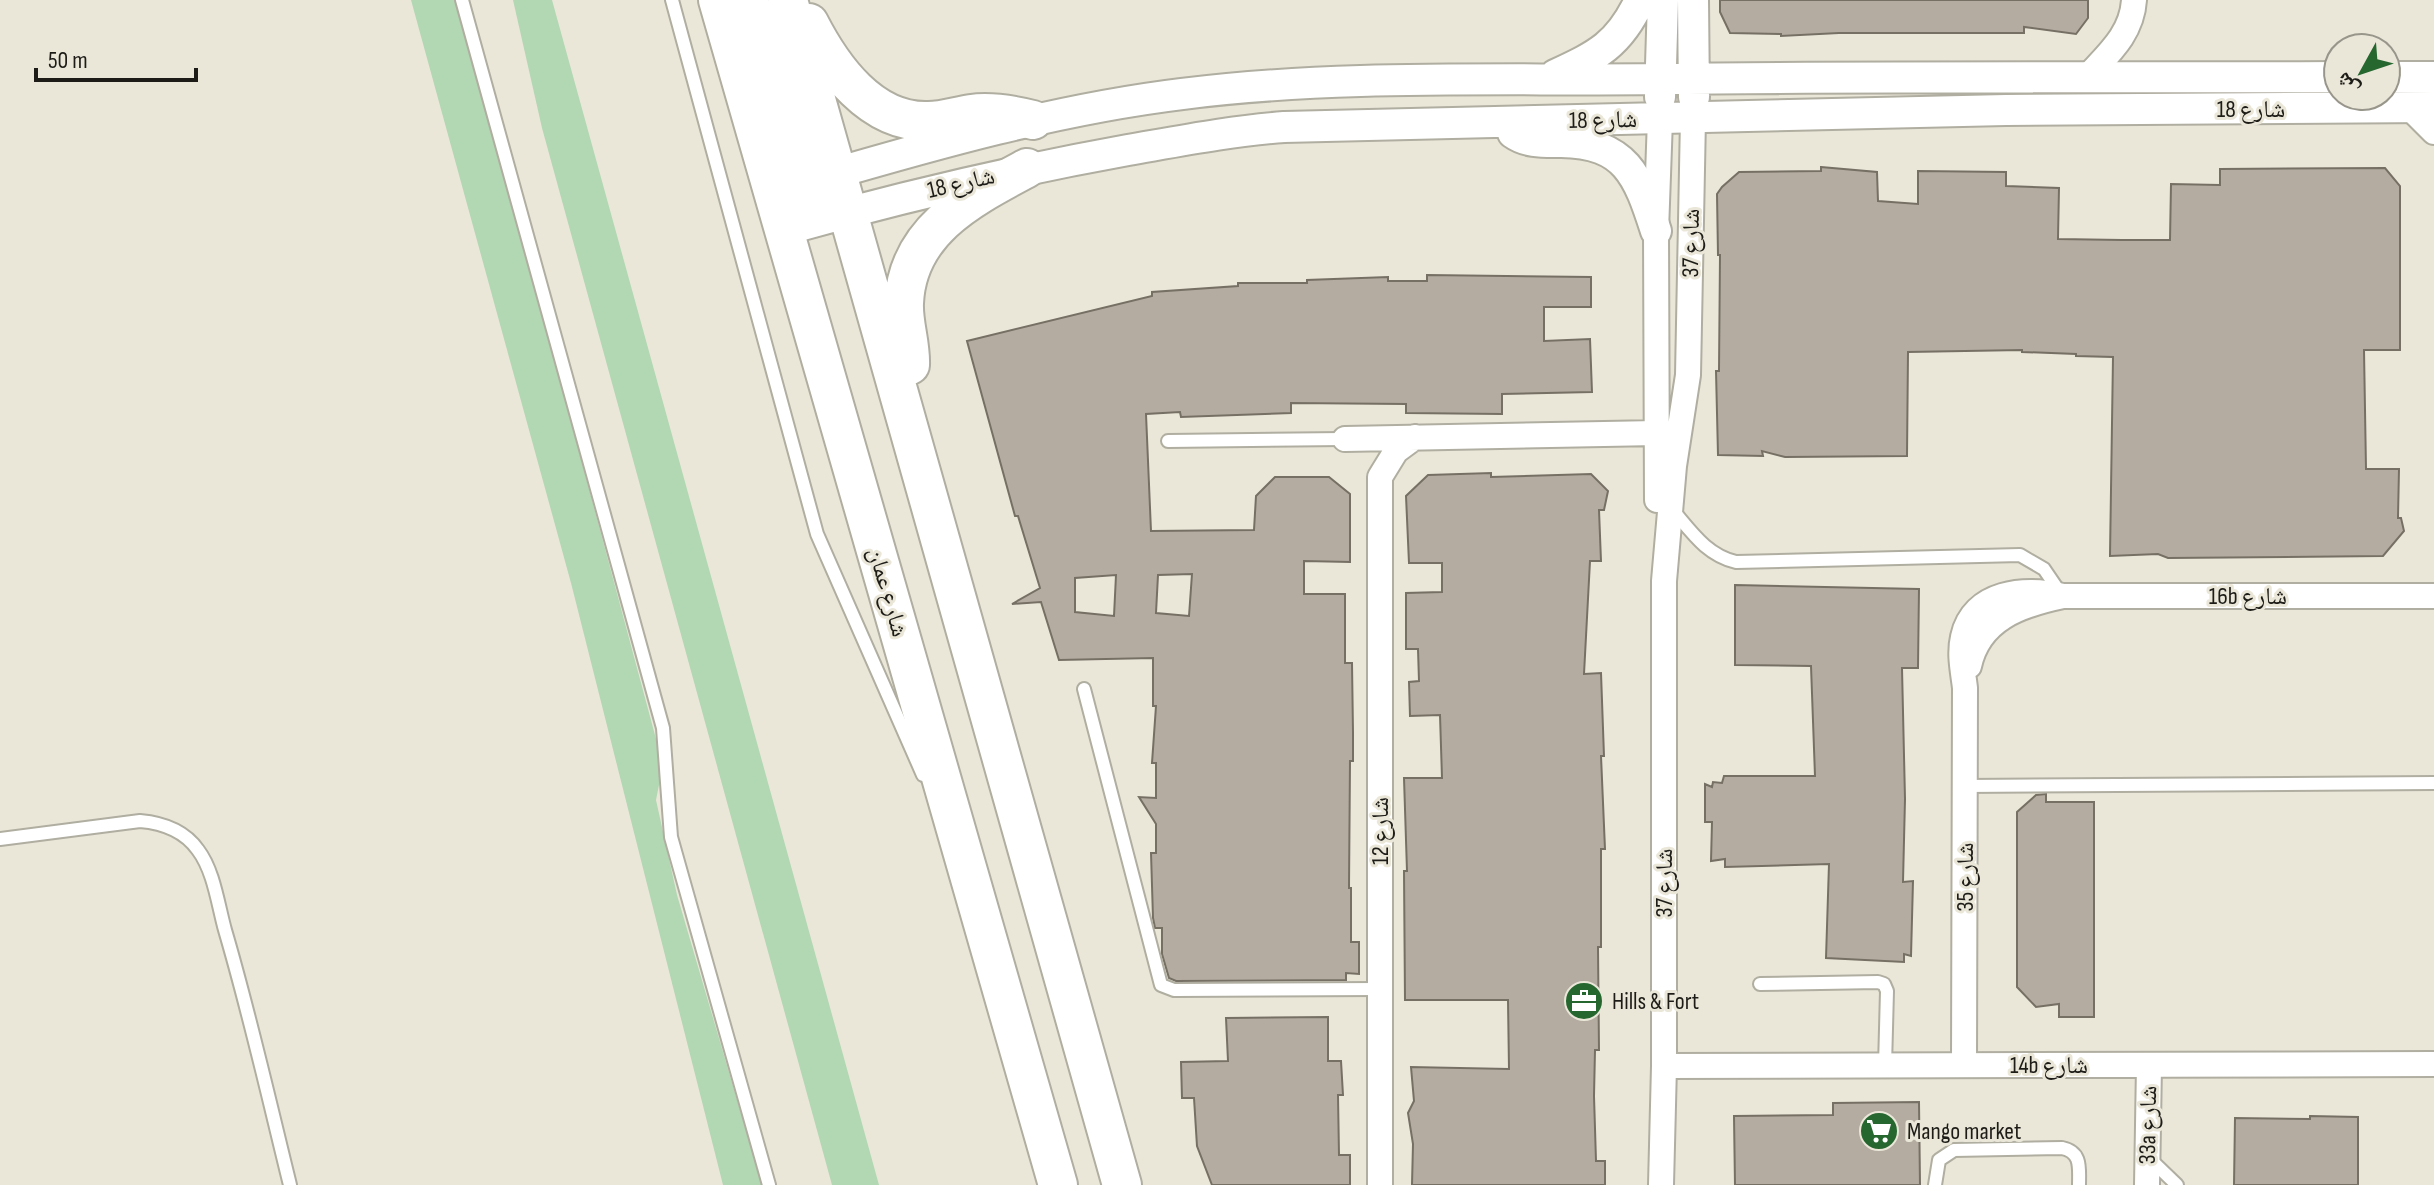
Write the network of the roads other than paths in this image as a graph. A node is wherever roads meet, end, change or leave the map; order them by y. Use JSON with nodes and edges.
{"nodes":[{"id":1,"x":462,"y":0,"type":"edge"},
{"id":2,"x":672,"y":0,"type":"edge"},
{"id":3,"x":718,"y":0,"type":"edge"},
{"id":4,"x":749,"y":0,"type":"edge"},
{"id":5,"x":788,"y":0,"type":"edge"},
{"id":6,"x":797,"y":0,"type":"edge"},
{"id":7,"x":1640,"y":0,"type":"edge"},
{"id":8,"x":1663,"y":0,"type":"edge"},
{"id":9,"x":1693,"y":0,"type":"edge"},
{"id":10,"x":2134,"y":0,"type":"edge"},
{"id":11,"x":2087,"y":77,"type":"junction"},
{"id":12,"x":2322,"y":77,"type":"edge"},
{"id":13,"x":2402,"y":77,"type":"edge"},
{"id":14,"x":2434,"y":77,"type":"edge"},
{"id":15,"x":1695,"y":78,"type":"junction"},
{"id":16,"x":1545,"y":79,"type":"junction"},
{"id":17,"x":1661,"y":79,"type":"junction"},
{"id":18,"x":2422,"y":107,"type":"edge"},
{"id":19,"x":1693,"y":118,"type":"junction"},
{"id":20,"x":1660,"y":119,"type":"junction"},
{"id":21,"x":1033,"y":120,"type":"junction"},
{"id":22,"x":1503,"y":122,"type":"junction"},
{"id":23,"x":2434,"y":132,"type":"edge"},
{"id":24,"x":1027,"y":168,"type":"junction"},
{"id":25,"x":804,"y":182,"type":"junction"},
{"id":26,"x":848,"y":212,"type":"junction"},
{"id":27,"x":784,"y":230,"type":"junction"},
{"id":28,"x":1656,"y":231,"type":"junction"},
{"id":29,"x":898,"y":393,"type":"junction"},
{"id":30,"x":1657,"y":433,"type":"junction"},
{"id":31,"x":1415,"y":437,"type":"junction"},
{"id":32,"x":1345,"y":439,"type":"junction"},
{"id":33,"x":1168,"y":441,"type":"dead end"},
{"id":34,"x":1380,"y":477,"type":"junction"},
{"id":35,"x":1671,"y":508,"type":"junction"},
{"id":36,"x":1664,"y":581,"type":"junction"},
{"id":37,"x":2063,"y":596,"type":"junction"},
{"id":38,"x":2434,"y":596,"type":"edge"},
{"id":39,"x":1084,"y":689,"type":"dead end"},
{"id":40,"x":2434,"y":783,"type":"edge"},
{"id":41,"x":1965,"y":786,"type":"junction"},
{"id":42,"x":0,"y":839,"type":"edge"},
{"id":43,"x":969,"y":875,"type":"junction"},
{"id":44,"x":1760,"y":984,"type":"dead end"},
{"id":45,"x":1380,"y":989,"type":"junction"},
{"id":46,"x":2434,"y":1064,"type":"edge"},
{"id":47,"x":1964,"y":1065,"type":"junction"},
{"id":48,"x":2149,"y":1065,"type":"junction"},
{"id":49,"x":1664,"y":1066,"type":"junction"},
{"id":50,"x":1885,"y":1066,"type":"junction"},
{"id":51,"x":2148,"y":1157,"type":"junction"},
{"id":52,"x":290,"y":1185,"type":"edge"},
{"id":53,"x":769,"y":1185,"type":"edge"},
{"id":54,"x":1058,"y":1185,"type":"edge"},
{"id":55,"x":1122,"y":1185,"type":"edge"},
{"id":56,"x":1380,"y":1185,"type":"edge"},
{"id":57,"x":1661,"y":1185,"type":"edge"},
{"id":58,"x":1935,"y":1185,"type":"edge"},
{"id":59,"x":2079,"y":1185,"type":"edge"},
{"id":60,"x":2147,"y":1185,"type":"edge"},
{"id":61,"x":2177,"y":1185,"type":"edge"}],
"edges":[{"from":1,"to":53,"type":"lane"},
{"from":2,"to":43,"type":"lane"},
{"from":3,"to":25,"type":"main road","name":"شارع عمان"},
{"from":4,"to":25,"type":"main road"},
{"from":5,"to":25,"type":"main road","name":"شارع عمان"},
{"from":6,"to":21,"type":"main road"},
{"from":7,"to":16,"type":"street"},
{"from":8,"to":17,"type":"street","name":"شارع 37"},
{"from":9,"to":15,"type":"street","name":"شارع 37"},
{"from":10,"to":11,"type":"street"},
{"from":11,"to":12,"type":"street","name":"شارع 18"},
{"from":11,"to":15,"type":"street","name":"شارع 18"},
{"from":13,"to":14,"type":"street"},
{"from":15,"to":17,"type":"street","name":"شارع 18"},
{"from":15,"to":19,"type":"street","name":"شارع 37"},
{"from":16,"to":17,"type":"street","name":"شارع 18"},
{"from":16,"to":21,"type":"street","name":"شارع 18"},
{"from":17,"to":20,"type":"street","name":"شارع 37"},
{"from":18,"to":19,"type":"street","name":"شارع 18"},
{"from":18,"to":23,"type":"street"},
{"from":19,"to":20,"type":"street","name":"شارع 18"},
{"from":19,"to":35,"type":"street","name":"شارع 37"},
{"from":20,"to":22,"type":"street","name":"شارع 18"},
{"from":20,"to":28,"type":"street","name":"شارع 37"},
{"from":21,"to":25,"type":"street","name":"شارع 18"},
{"from":22,"to":24,"type":"street","name":"شارع 18"},
{"from":22,"to":28,"type":"street"},
{"from":24,"to":26,"type":"street","name":"شارع 18"},
{"from":24,"to":29,"type":"main road"},
{"from":25,"to":26,"type":"main road","name":"شارع عمان"},
{"from":25,"to":27,"type":"main road","name":"شارع عمان"},
{"from":26,"to":27,"type":"street","name":"شارع 18"},
{"from":26,"to":29,"type":"main road","name":"شارع عمان"},
{"from":27,"to":43,"type":"main road","name":"شارع عمان"},
{"from":28,"to":30,"type":"street","name":"شارع 37"},
{"from":29,"to":55,"type":"main road","name":"شارع عمان"},
{"from":30,"to":31,"type":"street"},
{"from":30,"to":36,"type":"street","name":"شارع 37"},
{"from":31,"to":32,"type":"street"},
{"from":31,"to":34,"type":"street"},
{"from":32,"to":33,"type":"lane"},
{"from":32,"to":34,"type":"street"},
{"from":34,"to":45,"type":"street","name":"شارع 12"},
{"from":35,"to":36,"type":"street","name":"شارع 37"},
{"from":35,"to":37,"type":"lane"},
{"from":36,"to":49,"type":"street","name":"شارع 37"},
{"from":37,"to":38,"type":"street","name":"16b شارع"},
{"from":37,"to":41,"type":"street","name":"شارع 35"},
{"from":39,"to":45,"type":"lane"},
{"from":40,"to":41,"type":"lane"},
{"from":41,"to":47,"type":"street","name":"شارع 35"},
{"from":42,"to":52,"type":"lane"},
{"from":43,"to":54,"type":"main road","name":"شارع عمان"},
{"from":44,"to":50,"type":"lane"},
{"from":45,"to":56,"type":"street","name":"شارع 12"},
{"from":46,"to":48,"type":"street","name":"14b شارع"},
{"from":47,"to":48,"type":"street","name":"14b شارع"},
{"from":47,"to":50,"type":"street","name":"14b شارع"},
{"from":48,"to":51,"type":"street","name":"33a شارع"},
{"from":49,"to":50,"type":"street","name":"14b شارع"},
{"from":49,"to":57,"type":"street","name":"شارع 37"},
{"from":51,"to":60,"type":"street","name":"33a شارع"},
{"from":51,"to":61,"type":"lane"},
{"from":58,"to":59,"type":"lane"}]}
